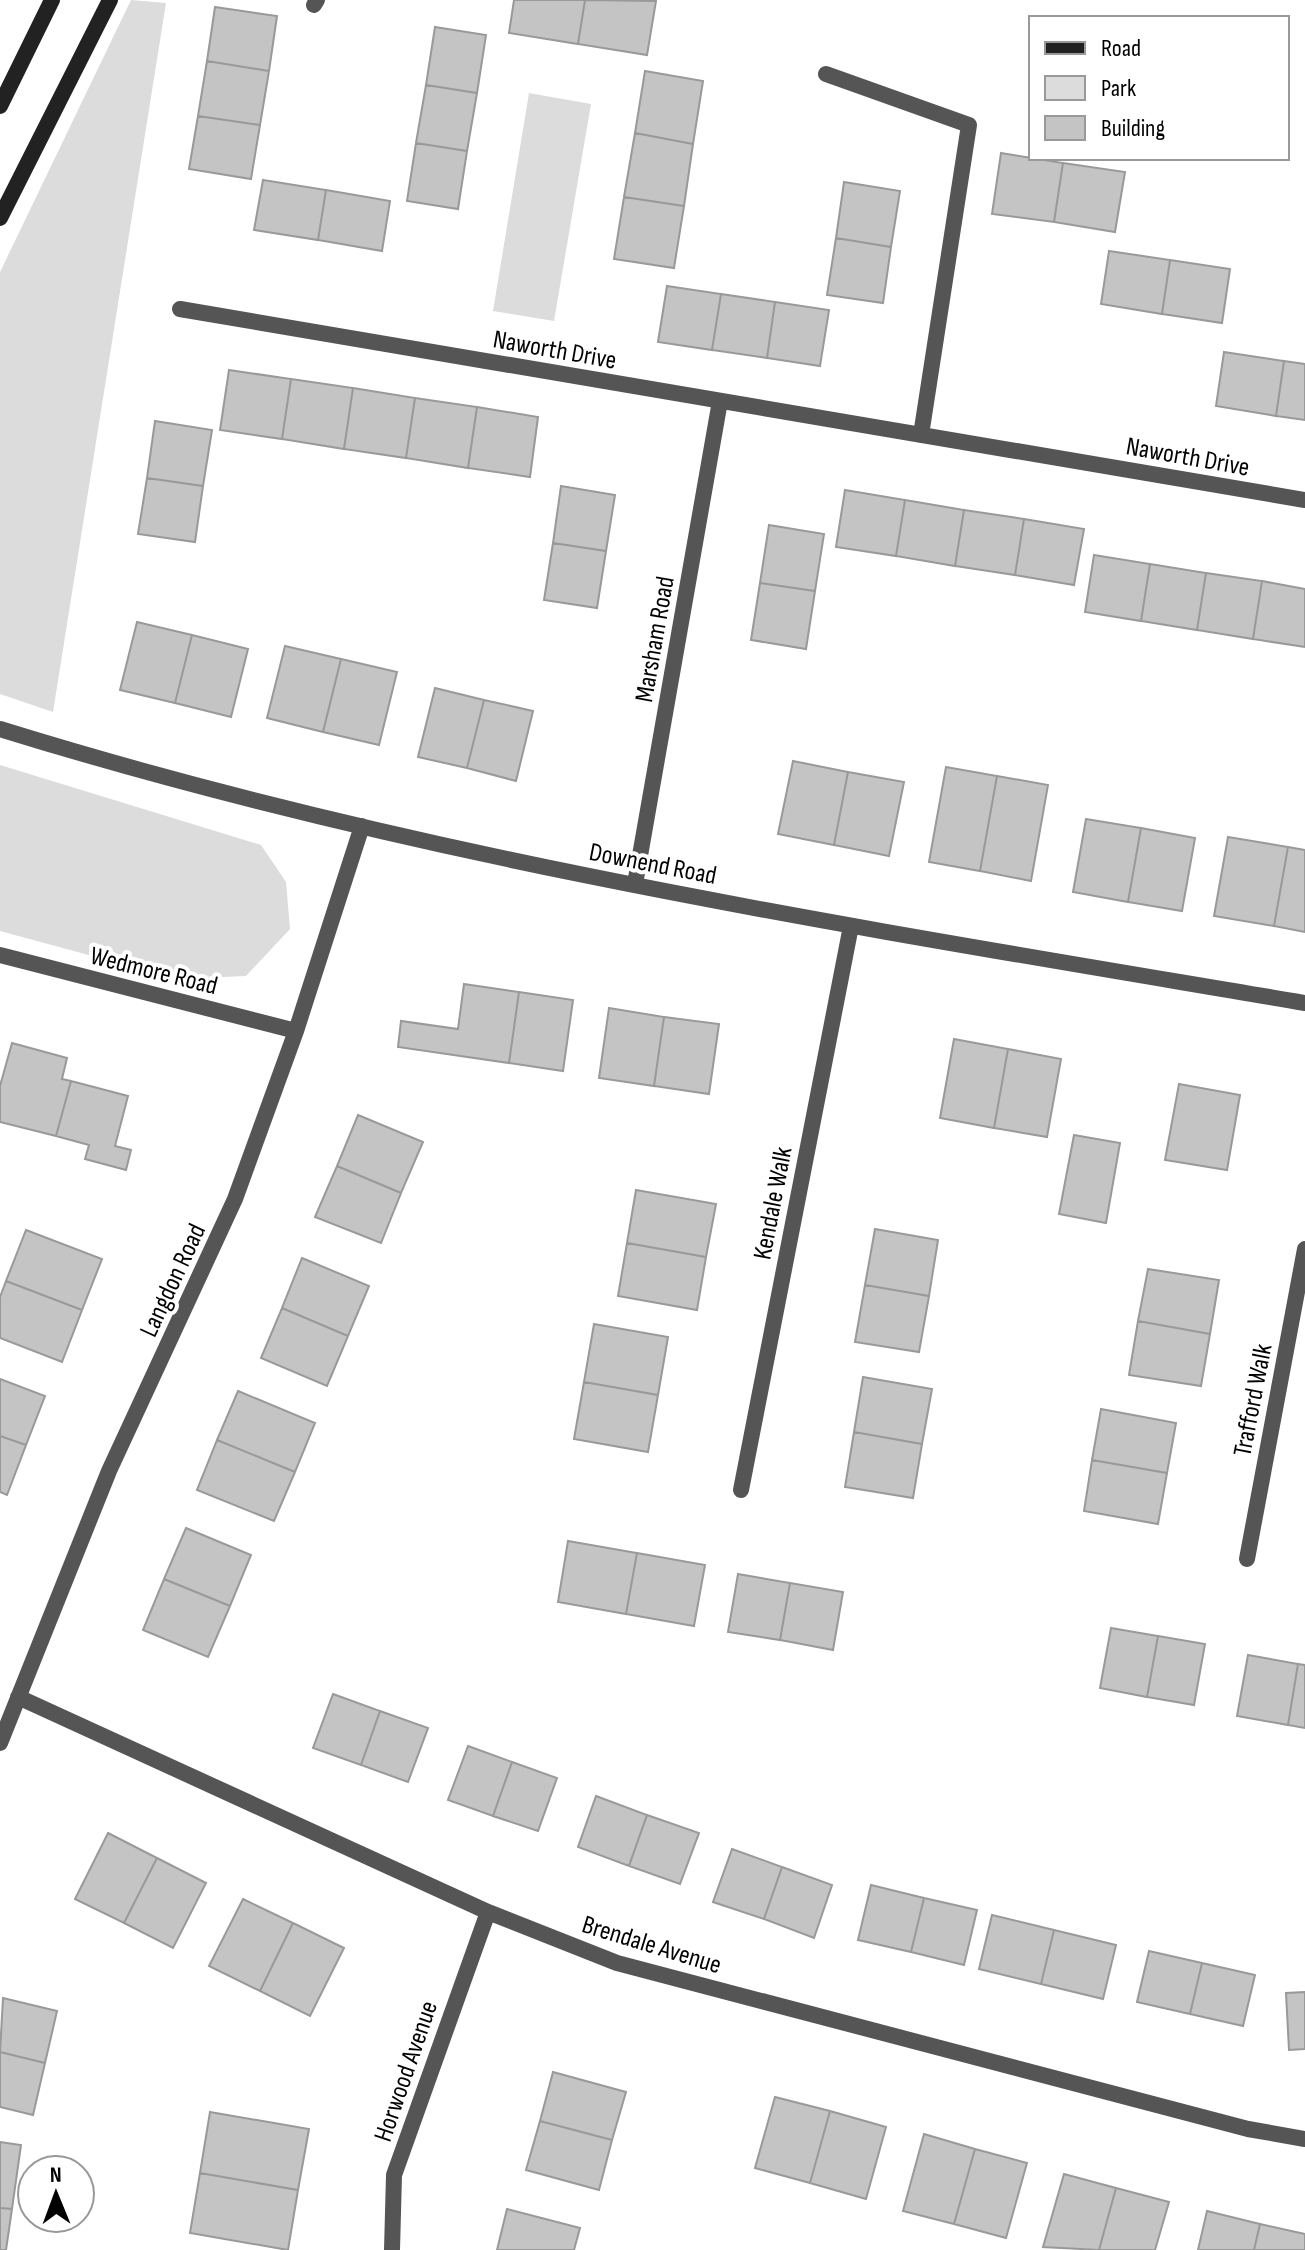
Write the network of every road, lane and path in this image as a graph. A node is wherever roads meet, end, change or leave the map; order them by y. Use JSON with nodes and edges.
{"nodes":[{"id":1,"x":52,"y":0,"type":"edge"},
{"id":2,"x":110,"y":0,"type":"edge"},
{"id":3,"x":826,"y":74,"type":"dead end"},
{"id":4,"x":0,"y":106,"type":"edge"},
{"id":5,"x":0,"y":218,"type":"edge"},
{"id":6,"x":180,"y":309,"type":"dead end"},
{"id":7,"x":720,"y":401,"type":"junction"},
{"id":8,"x":921,"y":435,"type":"junction"},
{"id":9,"x":1305,"y":500,"type":"edge"},
{"id":10,"x":0,"y":729,"type":"edge"},
{"id":11,"x":362,"y":826,"type":"junction"},
{"id":12,"x":635,"y":884,"type":"junction"},
{"id":13,"x":851,"y":926,"type":"junction"},
{"id":14,"x":0,"y":955,"type":"edge"},
{"id":15,"x":1305,"y":1003,"type":"edge"},
{"id":16,"x":296,"y":1031,"type":"junction"},
{"id":17,"x":1305,"y":1249,"type":"edge"},
{"id":18,"x":741,"y":1490,"type":"dead end"},
{"id":19,"x":1247,"y":1559,"type":"dead end"},
{"id":20,"x":18,"y":1697,"type":"junction"},
{"id":21,"x":0,"y":1743,"type":"edge"},
{"id":22,"x":488,"y":1912,"type":"junction"},
{"id":23,"x":1305,"y":2139,"type":"edge"},
{"id":24,"x":392,"y":2250,"type":"edge"}],
"edges":[{"from":1,"to":4,"type":"street"},
{"from":2,"to":5,"type":"street"},
{"from":3,"to":8,"type":"street"},
{"from":6,"to":7,"type":"street","name":"Naworth Drive"},
{"from":7,"to":8,"type":"street","name":"Naworth Drive"},
{"from":7,"to":12,"type":"street","name":"Marsham Road"},
{"from":8,"to":9,"type":"street","name":"Naworth Drive"},
{"from":10,"to":11,"type":"street","name":"Downend Road"},
{"from":11,"to":12,"type":"street","name":"Downend Road"},
{"from":11,"to":16,"type":"street","name":"Langdon Road"},
{"from":12,"to":13,"type":"street","name":"Downend Road"},
{"from":13,"to":15,"type":"street","name":"Downend Road"},
{"from":13,"to":18,"type":"street","name":"Kendale Walk"},
{"from":14,"to":16,"type":"street","name":"Wedmore Road"},
{"from":16,"to":20,"type":"street","name":"Langdon Road"},
{"from":17,"to":19,"type":"street","name":"Trafford Walk"},
{"from":20,"to":21,"type":"street","name":"Langdon Road"},
{"from":20,"to":22,"type":"street","name":"Brendale Avenue"},
{"from":22,"to":23,"type":"street","name":"Brendale Avenue"},
{"from":22,"to":24,"type":"street","name":"Horwood Avenue"}]}
